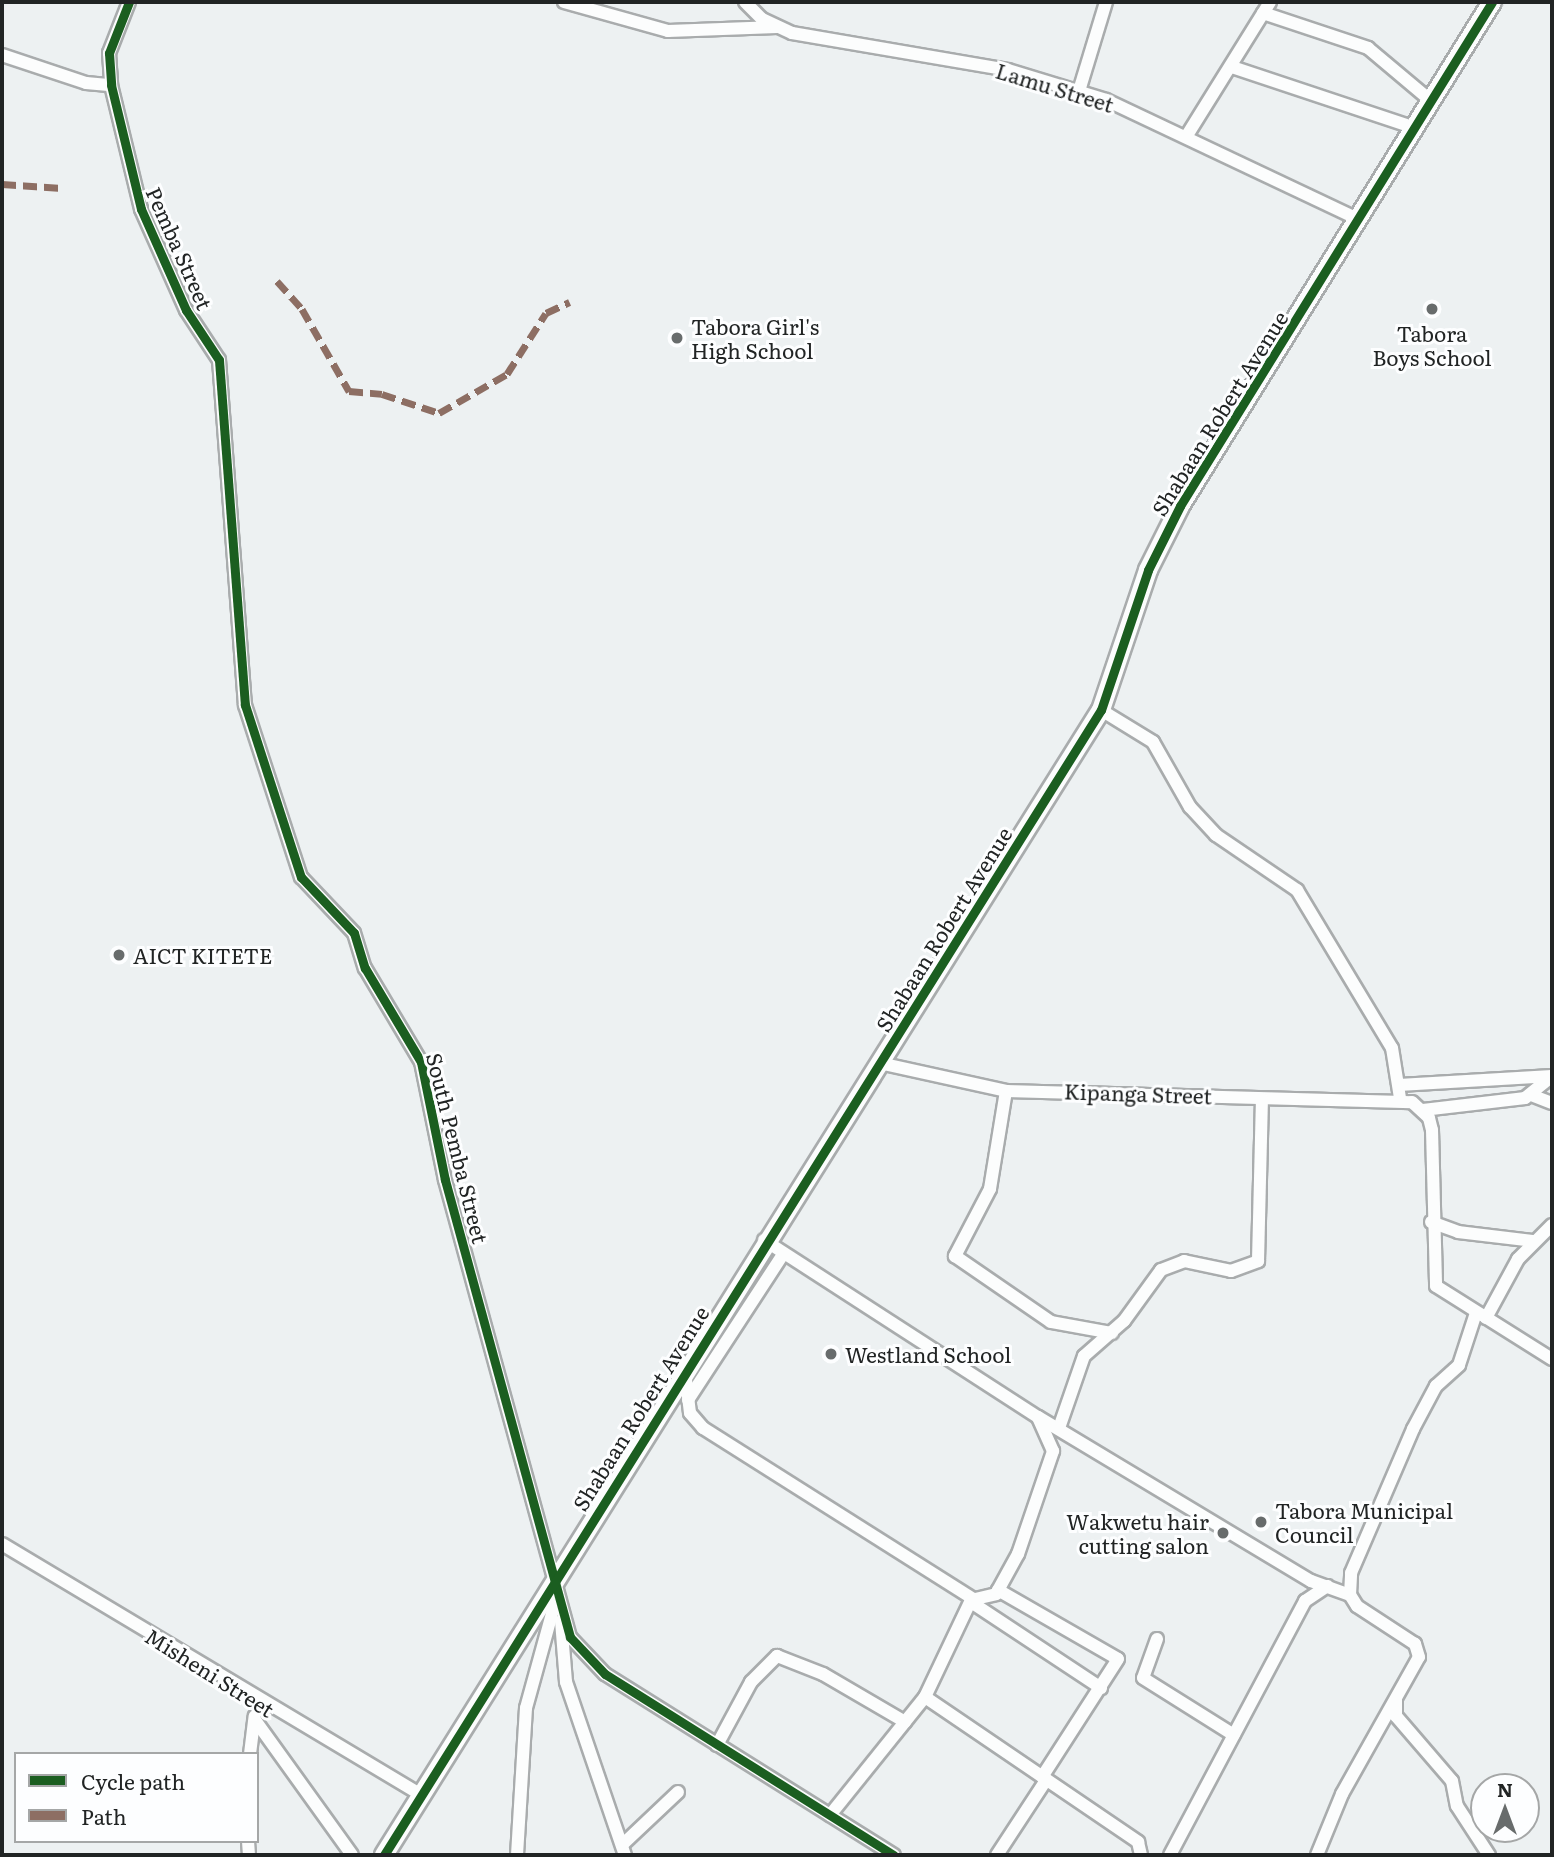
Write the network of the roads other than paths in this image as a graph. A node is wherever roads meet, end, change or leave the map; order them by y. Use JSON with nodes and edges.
{"nodes":[{"id":1,"x":129,"y":2,"type":"edge"},
{"id":2,"x":567,"y":2,"type":"edge"},
{"id":3,"x":745,"y":2,"type":"edge"},
{"id":4,"x":1106,"y":2,"type":"edge"},
{"id":5,"x":1270,"y":2,"type":"edge"},
{"id":6,"x":1492,"y":2,"type":"edge"},
{"id":7,"x":1264,"y":13,"type":"junction"},
{"id":8,"x":777,"y":27,"type":"junction"},
{"id":9,"x":2,"y":55,"type":"edge"},
{"id":10,"x":1232,"y":67,"type":"junction"},
{"id":11,"x":111,"y":85,"type":"junction"},
{"id":12,"x":1079,"y":91,"type":"junction"},
{"id":13,"x":1430,"y":100,"type":"junction"},
{"id":14,"x":1412,"y":127,"type":"junction"},
{"id":15,"x":1186,"y":137,"type":"junction"},
{"id":16,"x":1354,"y":217,"type":"junction"},
{"id":17,"x":237,"y":633,"type":"joint"},
{"id":18,"x":1101,"y":710,"type":"junction"},
{"id":19,"x":879,"y":1063,"type":"junction"},
{"id":20,"x":1552,"y":1076,"type":"edge"},
{"id":21,"x":1006,"y":1091,"type":"junction"},
{"id":22,"x":1400,"y":1092,"type":"junction"},
{"id":23,"x":1531,"y":1095,"type":"junction"},
{"id":24,"x":1262,"y":1099,"type":"junction"},
{"id":25,"x":1552,"y":1102,"type":"edge"},
{"id":26,"x":1423,"y":1110,"type":"junction"},
{"id":27,"x":1431,"y":1222,"type":"junction"},
{"id":28,"x":1552,"y":1225,"type":"edge"},
{"id":29,"x":764,"y":1240,"type":"junction"},
{"id":30,"x":1534,"y":1241,"type":"junction"},
{"id":31,"x":783,"y":1254,"type":"junction"},
{"id":32,"x":1481,"y":1316,"type":"junction"},
{"id":33,"x":1112,"y":1333,"type":"junction"},
{"id":34,"x":1552,"y":1359,"type":"edge"},
{"id":35,"x":685,"y":1368,"type":"junction"},
{"id":36,"x":688,"y":1400,"type":"junction"},
{"id":37,"x":1038,"y":1417,"type":"junction"},
{"id":38,"x":1059,"y":1429,"type":"junction"},
{"id":39,"x":2,"y":1544,"type":"edge"},
{"id":40,"x":1327,"y":1586,"type":"junction"},
{"id":41,"x":998,"y":1590,"type":"junction"},
{"id":42,"x":554,"y":1591,"type":"junction"},
{"id":43,"x":1350,"y":1595,"type":"junction"},
{"id":44,"x":972,"y":1600,"type":"junction"},
{"id":45,"x":561,"y":1612,"type":"junction"},
{"id":46,"x":1157,"y":1639,"type":"dead end"},
{"id":47,"x":1101,"y":1688,"type":"junction"},
{"id":48,"x":925,"y":1697,"type":"junction"},
{"id":49,"x":1396,"y":1699,"type":"junction"},
{"id":50,"x":256,"y":1702,"type":"junction"},
{"id":51,"x":255,"y":1720,"type":"junction"},
{"id":52,"x":905,"y":1722,"type":"junction"},
{"id":53,"x":1234,"y":1735,"type":"junction"},
{"id":54,"x":718,"y":1745,"type":"junction"},
{"id":55,"x":250,"y":1752,"type":"edge"},
{"id":56,"x":1044,"y":1778,"type":"junction"},
{"id":57,"x":678,"y":1792,"type":"dead end"},
{"id":58,"x":421,"y":1795,"type":"junction"},
{"id":59,"x":830,"y":1815,"type":"junction"},
{"id":60,"x":624,"y":1850,"type":"edge"},
{"id":61,"x":1139,"y":1852,"type":"edge"},
{"id":62,"x":1323,"y":1853,"type":"edge"},
{"id":63,"x":352,"y":1855,"type":"edge"},
{"id":64,"x":384,"y":1855,"type":"edge"},
{"id":65,"x":517,"y":1855,"type":"edge"},
{"id":66,"x":894,"y":1855,"type":"edge"},
{"id":67,"x":997,"y":1855,"type":"edge"},
{"id":68,"x":1170,"y":1855,"type":"edge"},
{"id":69,"x":1489,"y":1855,"type":"edge"}],
"edges":[{"from":1,"to":11,"type":"street","name":"Pemba Street"},
{"from":2,"to":8,"type":"street"},
{"from":3,"to":8,"type":"street","name":"Lamu Street"},
{"from":4,"to":12,"type":"street"},
{"from":5,"to":7,"type":"street"},
{"from":6,"to":13,"type":"street","name":"Shabaan Robert Avenue"},
{"from":7,"to":10,"type":"street"},
{"from":7,"to":13,"type":"street"},
{"from":8,"to":12,"type":"street","name":"Lamu Street"},
{"from":9,"to":11,"type":"street"},
{"from":10,"to":14,"type":"street"},
{"from":10,"to":15,"type":"street"},
{"from":11,"to":17,"type":"street","name":"Pemba Street"},
{"from":12,"to":15,"type":"street","name":"Lamu Street"},
{"from":13,"to":14,"type":"street","name":"Shabaan Robert Avenue"},
{"from":14,"to":16,"type":"street","name":"Shabaan Robert Avenue"},
{"from":15,"to":16,"type":"street","name":"Lamu Street"},
{"from":16,"to":18,"type":"street","name":"Shabaan Robert Avenue"},
{"from":17,"to":42,"type":"street","name":"South Pemba Street"},
{"from":18,"to":19,"type":"street","name":"Shabaan Robert Avenue"},
{"from":18,"to":22,"type":"street"},
{"from":19,"to":21,"type":"street","name":"Kipanga Street"},
{"from":19,"to":29,"type":"street","name":"Shabaan Robert Avenue"},
{"from":20,"to":22,"type":"street"},
{"from":20,"to":23,"type":"street"},
{"from":21,"to":24,"type":"street","name":"Kipanga Street"},
{"from":21,"to":33,"type":"street"},
{"from":22,"to":24,"type":"street","name":"Kipanga Street"},
{"from":22,"to":26,"type":"street","name":"Kipanga Street"},
{"from":23,"to":25,"type":"street"},
{"from":23,"to":26,"type":"street"},
{"from":24,"to":33,"type":"street"},
{"from":26,"to":27,"type":"street"},
{"from":27,"to":30,"type":"street"},
{"from":27,"to":32,"type":"street"},
{"from":28,"to":30,"type":"street"},
{"from":29,"to":31,"type":"street"},
{"from":29,"to":35,"type":"street","name":"Shabaan Robert Avenue"},
{"from":30,"to":32,"type":"street"},
{"from":31,"to":36,"type":"street"},
{"from":31,"to":37,"type":"street"},
{"from":32,"to":34,"type":"street"},
{"from":32,"to":43,"type":"street"},
{"from":33,"to":38,"type":"street"},
{"from":35,"to":36,"type":"street"},
{"from":35,"to":42,"type":"street","name":"Shabaan Robert Avenue"},
{"from":36,"to":44,"type":"street"},
{"from":37,"to":38,"type":"street"},
{"from":37,"to":41,"type":"street"},
{"from":38,"to":40,"type":"street"},
{"from":39,"to":50,"type":"street","name":"Misheni Street"},
{"from":40,"to":43,"type":"street"},
{"from":40,"to":53,"type":"street"},
{"from":41,"to":44,"type":"street"},
{"from":41,"to":47,"type":"street"},
{"from":42,"to":45,"type":"street","name":"South Pemba Street"},
{"from":42,"to":58,"type":"street","name":"Shabaan Robert Avenue"},
{"from":42,"to":65,"type":"street"},
{"from":43,"to":49,"type":"street"},
{"from":44,"to":47,"type":"street"},
{"from":44,"to":48,"type":"street"},
{"from":45,"to":54,"type":"street"},
{"from":45,"to":60,"type":"street"},
{"from":46,"to":53,"type":"street"},
{"from":47,"to":56,"type":"street"},
{"from":48,"to":52,"type":"street"},
{"from":48,"to":56,"type":"street"},
{"from":49,"to":62,"type":"street"},
{"from":49,"to":69,"type":"street"},
{"from":50,"to":51,"type":"street"},
{"from":50,"to":58,"type":"street","name":"Misheni Street"},
{"from":51,"to":55,"type":"street"},
{"from":51,"to":63,"type":"street"},
{"from":52,"to":54,"type":"street"},
{"from":52,"to":59,"type":"street"},
{"from":53,"to":68,"type":"street"},
{"from":54,"to":59,"type":"street"},
{"from":56,"to":61,"type":"street"},
{"from":56,"to":67,"type":"street"},
{"from":57,"to":60,"type":"street"},
{"from":58,"to":64,"type":"street","name":"Shabaan Robert Avenue"},
{"from":59,"to":66,"type":"street"}]}
